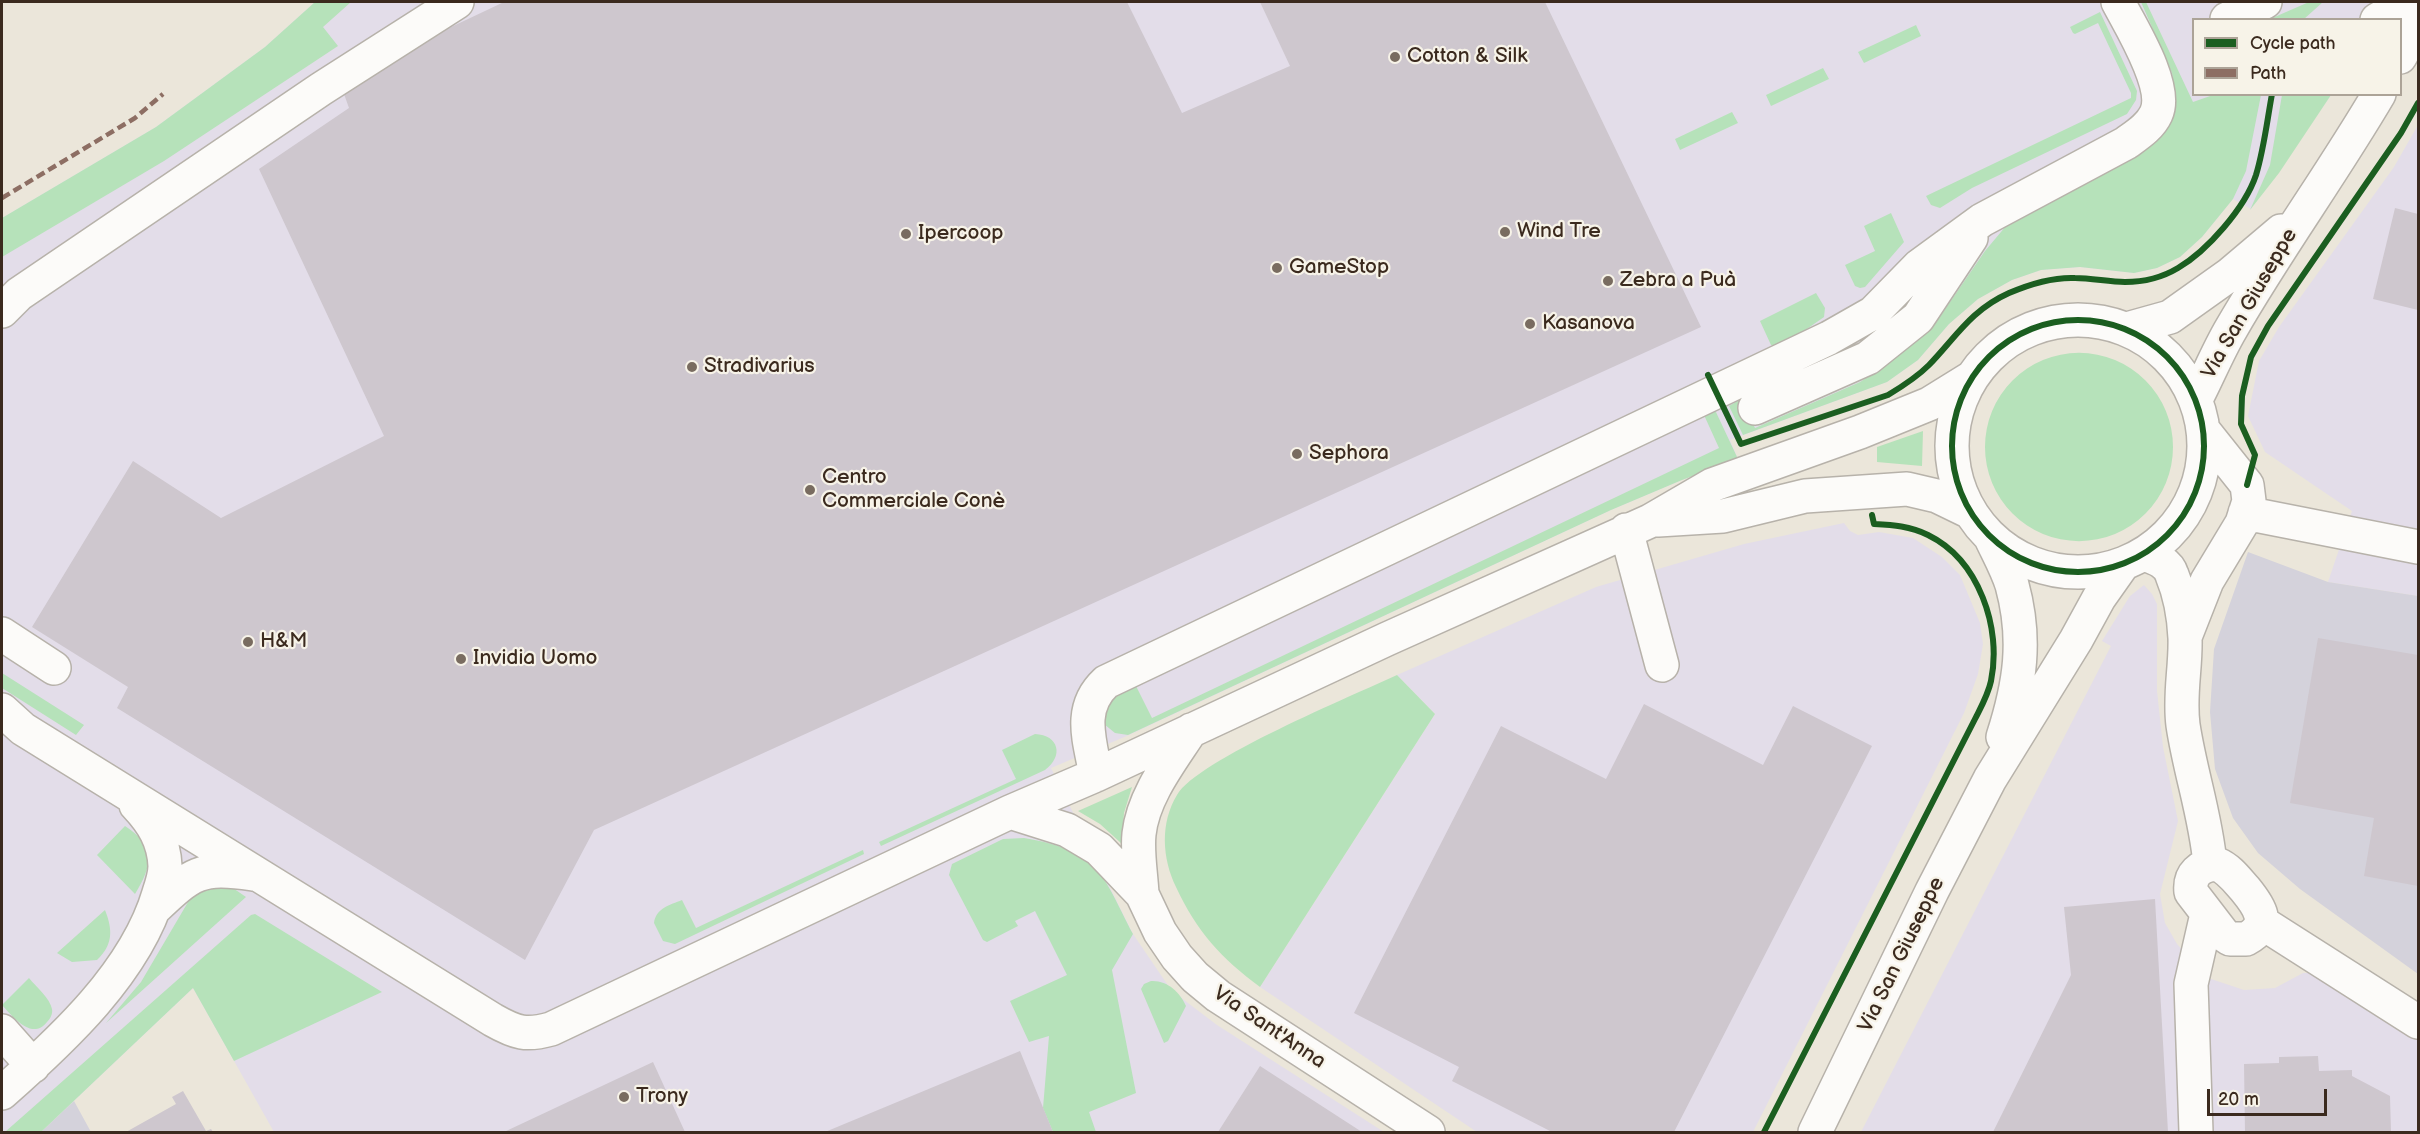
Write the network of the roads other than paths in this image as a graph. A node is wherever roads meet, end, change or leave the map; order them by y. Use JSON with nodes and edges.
{"nodes":[{"id":1,"x":458,"y":2,"type":"edge"},
{"id":2,"x":2118,"y":2,"type":"edge"},
{"id":3,"x":2209,"y":2,"type":"edge"},
{"id":4,"x":2265,"y":2,"type":"edge"},
{"id":5,"x":2407,"y":2,"type":"edge"},
{"id":6,"x":2226,"y":18,"type":"edge"},
{"id":7,"x":2229,"y":18,"type":"edge"},
{"id":8,"x":2380,"y":18,"type":"edge"},
{"id":9,"x":2418,"y":25,"type":"edge"},
{"id":10,"x":2402,"y":53,"type":"edge"},
{"id":11,"x":2378,"y":96,"type":"edge"},
{"id":12,"x":2305,"y":210,"type":"junction"},
{"id":13,"x":1982,"y":220,"type":"junction"},
{"id":14,"x":2,"y":311,"type":"edge"},
{"id":15,"x":2127,"y":329,"type":"junction"},
{"id":16,"x":1971,"y":378,"type":"junction"},
{"id":17,"x":2196,"y":399,"type":"junction"},
{"id":18,"x":1755,"y":408,"type":"dead end"},
{"id":19,"x":2204,"y":431,"type":"junction"},
{"id":20,"x":1970,"y":512,"type":"junction"},
{"id":21,"x":2245,"y":513,"type":"junction"},
{"id":22,"x":1638,"y":525,"type":"junction"},
{"id":23,"x":1991,"y":537,"type":"junction"},
{"id":24,"x":2418,"y":547,"type":"edge"},
{"id":25,"x":2133,"y":559,"type":"junction"},
{"id":26,"x":2,"y":634,"type":"edge"},
{"id":27,"x":2185,"y":639,"type":"junction"},
{"id":28,"x":2,"y":661,"type":"edge"},
{"id":29,"x":1662,"y":665,"type":"dead end"},
{"id":30,"x":8,"y":721,"type":"edge"},
{"id":31,"x":1191,"y":730,"type":"junction"},
{"id":32,"x":1096,"y":775,"type":"junction"},
{"id":33,"x":1990,"y":779,"type":"junction"},
{"id":34,"x":120,"y":789,"type":"junction"},
{"id":35,"x":1010,"y":812,"type":"junction"},
{"id":36,"x":2210,"y":864,"type":"junction"},
{"id":37,"x":260,"y":876,"type":"junction"},
{"id":38,"x":1142,"y":894,"type":"junction"},
{"id":39,"x":154,"y":909,"type":"junction"},
{"id":40,"x":2207,"y":914,"type":"junction"},
{"id":41,"x":2261,"y":922,"type":"junction"},
{"id":42,"x":2418,"y":1022,"type":"edge"},
{"id":43,"x":2,"y":1031,"type":"edge"},
{"id":44,"x":33,"y":1066,"type":"junction"},
{"id":45,"x":2,"y":1093,"type":"edge"},
{"id":46,"x":1428,"y":1132,"type":"edge"},
{"id":47,"x":1815,"y":1132,"type":"edge"},
{"id":48,"x":2196,"y":1132,"type":"edge"}],
"edges":[{"from":1,"to":14,"type":"street"},
{"from":2,"to":13,"type":"street"},
{"from":3,"to":6,"type":"street"},
{"from":4,"to":7,"type":"street"},
{"from":5,"to":8,"type":"street"},
{"from":9,"to":10,"type":"street"},
{"from":11,"to":12,"type":"street","name":"Via San Giuseppe"},
{"from":12,"to":15,"type":"street","name":"Via San Giuseppe"},
{"from":12,"to":17,"type":"street","name":"Via San Giuseppe"},
{"from":13,"to":18,"type":"street"},
{"from":13,"to":32,"type":"street"},
{"from":15,"to":16,"type":"street","name":"Via San Giuseppe"},
{"from":15,"to":17,"type":"street","name":"Via San Giuseppe"},
{"from":16,"to":20,"type":"street","name":"Via San Giuseppe"},
{"from":16,"to":22,"type":"street"},
{"from":17,"to":19,"type":"street","name":"Via San Giuseppe"},
{"from":19,"to":21,"type":"street"},
{"from":19,"to":25,"type":"street","name":"Via San Giuseppe"},
{"from":20,"to":22,"type":"street"},
{"from":20,"to":23,"type":"street","name":"Via San Giuseppe"},
{"from":21,"to":24,"type":"street"},
{"from":21,"to":27,"type":"street"},
{"from":22,"to":29,"type":"street"},
{"from":22,"to":31,"type":"street"},
{"from":23,"to":25,"type":"street","name":"Via San Giuseppe"},
{"from":23,"to":33,"type":"street","name":"Via San Giuseppe"},
{"from":25,"to":27,"type":"street"},
{"from":25,"to":33,"type":"street","name":"Via San Giuseppe"},
{"from":26,"to":28,"type":"street"},
{"from":27,"to":36,"type":"street"},
{"from":30,"to":34,"type":"street"},
{"from":31,"to":32,"type":"street"},
{"from":31,"to":38,"type":"street"},
{"from":32,"to":35,"type":"street"},
{"from":33,"to":47,"type":"street","name":"Via San Giuseppe"},
{"from":34,"to":37,"type":"street"},
{"from":34,"to":39,"type":"street"},
{"from":35,"to":37,"type":"street"},
{"from":35,"to":38,"type":"street"},
{"from":36,"to":40,"type":"street"},
{"from":36,"to":41,"type":"street"},
{"from":37,"to":39,"type":"street"},
{"from":38,"to":46,"type":"street","name":"Via Sant'Anna"},
{"from":39,"to":44,"type":"street"},
{"from":40,"to":41,"type":"street"},
{"from":40,"to":48,"type":"street"},
{"from":41,"to":42,"type":"street"},
{"from":43,"to":44,"type":"street"},
{"from":44,"to":45,"type":"street"}]}
